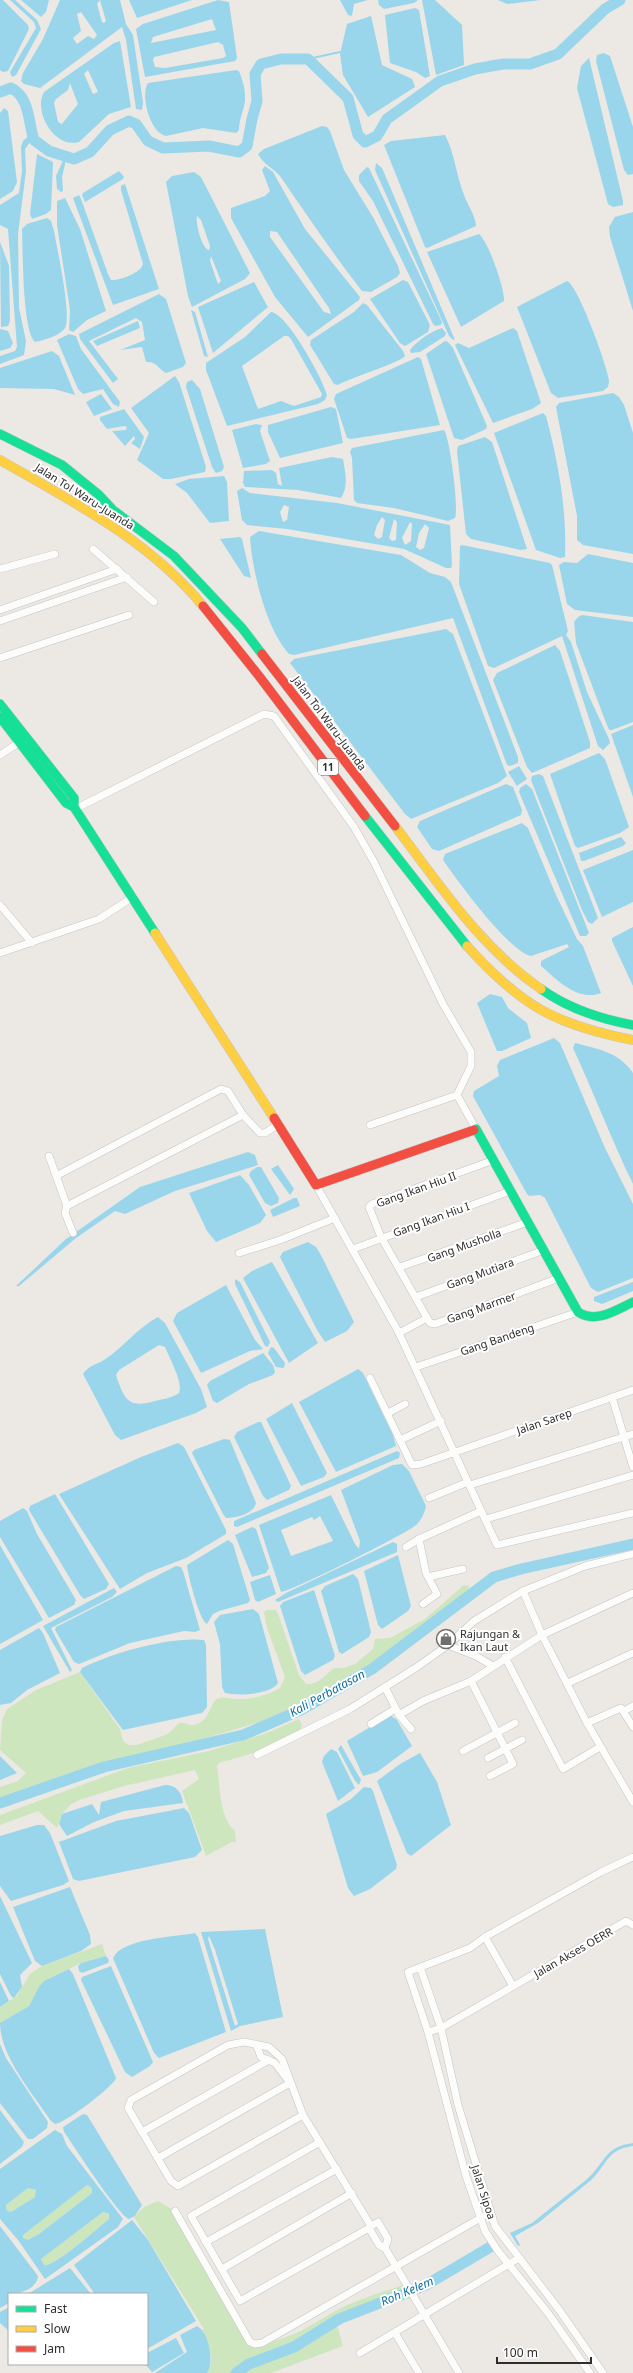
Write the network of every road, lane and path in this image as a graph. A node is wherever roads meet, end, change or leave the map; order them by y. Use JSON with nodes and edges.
{"nodes":[{"id":1,"x":0,"y":434,"type":"edge"},
{"id":2,"x":0,"y":460,"type":"edge"},
{"id":3,"x":93,"y":549,"type":"dead end"},
{"id":4,"x":55,"y":554,"type":"dead end"},
{"id":5,"x":117,"y":569,"type":"junction"},
{"id":6,"x":0,"y":570,"type":"edge"},
{"id":7,"x":127,"y":577,"type":"junction"},
{"id":8,"x":154,"y":602,"type":"dead end"},
{"id":9,"x":0,"y":610,"type":"edge"},
{"id":10,"x":129,"y":615,"type":"dead end"},
{"id":11,"x":0,"y":621,"type":"edge"},
{"id":12,"x":0,"y":658,"type":"edge"},
{"id":13,"x":0,"y":704,"type":"edge"},
{"id":14,"x":0,"y":717,"type":"edge"},
{"id":15,"x":23,"y":740,"type":"junction"},
{"id":16,"x":0,"y":755,"type":"edge"},
{"id":17,"x":74,"y":808,"type":"junction"},
{"id":18,"x":133,"y":896,"type":"junction"},
{"id":19,"x":0,"y":904,"type":"edge"},
{"id":20,"x":32,"y":943,"type":"junction"},
{"id":21,"x":0,"y":953,"type":"edge"},
{"id":22,"x":633,"y":1025,"type":"edge"},
{"id":23,"x":633,"y":1040,"type":"edge"},
{"id":24,"x":457,"y":1095,"type":"junction"},
{"id":25,"x":243,"y":1115,"type":"junction"},
{"id":26,"x":279,"y":1124,"type":"junction"},
{"id":27,"x":370,"y":1126,"type":"dead end"},
{"id":28,"x":476,"y":1129,"type":"junction"},
{"id":29,"x":49,"y":1156,"type":"dead end"},
{"id":30,"x":494,"y":1160,"type":"junction"},
{"id":31,"x":56,"y":1176,"type":"junction"},
{"id":32,"x":316,"y":1185,"type":"junction"},
{"id":33,"x":510,"y":1190,"type":"junction"},
{"id":34,"x":66,"y":1206,"type":"junction"},
{"id":35,"x":335,"y":1218,"type":"junction"},
{"id":36,"x":528,"y":1222,"type":"junction"},
{"id":37,"x":73,"y":1233,"type":"dead end"},
{"id":38,"x":381,"y":1237,"type":"junction"},
{"id":39,"x":353,"y":1249,"type":"junction"},
{"id":40,"x":544,"y":1250,"type":"junction"},
{"id":41,"x":239,"y":1252,"type":"dead end"},
{"id":42,"x":400,"y":1267,"type":"junction"},
{"id":43,"x":559,"y":1278,"type":"junction"},
{"id":44,"x":416,"y":1297,"type":"junction"},
{"id":45,"x":633,"y":1302,"type":"edge"},
{"id":46,"x":578,"y":1312,"type":"junction"},
{"id":47,"x":425,"y":1319,"type":"junction"},
{"id":48,"x":399,"y":1333,"type":"junction"},
{"id":49,"x":416,"y":1367,"type":"junction"},
{"id":50,"x":370,"y":1378,"type":"dead end"},
{"id":51,"x":633,"y":1390,"type":"edge"},
{"id":52,"x":612,"y":1397,"type":"junction"},
{"id":53,"x":405,"y":1404,"type":"dead end"},
{"id":54,"x":388,"y":1413,"type":"junction"},
{"id":55,"x":438,"y":1422,"type":"junction"},
{"id":56,"x":633,"y":1434,"type":"edge"},
{"id":57,"x":625,"y":1437,"type":"junction"},
{"id":58,"x":400,"y":1440,"type":"junction"},
{"id":59,"x":453,"y":1452,"type":"junction"},
{"id":60,"x":633,"y":1467,"type":"edge"},
{"id":61,"x":633,"y":1476,"type":"edge"},
{"id":62,"x":469,"y":1483,"type":"junction"},
{"id":63,"x":429,"y":1498,"type":"dead end"},
{"id":64,"x":479,"y":1512,"type":"junction"},
{"id":65,"x":633,"y":1514,"type":"edge"},
{"id":66,"x":486,"y":1519,"type":"junction"},
{"id":67,"x":419,"y":1539,"type":"junction"},
{"id":68,"x":406,"y":1547,"type":"dead end"},
{"id":69,"x":633,"y":1554,"type":"edge"},
{"id":70,"x":463,"y":1569,"type":"dead end"},
{"id":71,"x":428,"y":1578,"type":"junction"},
{"id":72,"x":523,"y":1591,"type":"junction"},
{"id":73,"x":633,"y":1593,"type":"edge"},
{"id":74,"x":423,"y":1604,"type":"dead end"},
{"id":75,"x":545,"y":1634,"type":"junction"},
{"id":76,"x":448,"y":1645,"type":"junction"},
{"id":77,"x":633,"y":1653,"type":"edge"},
{"id":78,"x":506,"y":1657,"type":"junction"},
{"id":79,"x":493,"y":1666,"type":"junction"},
{"id":80,"x":471,"y":1681,"type":"junction"},
{"id":81,"x":568,"y":1683,"type":"junction"},
{"id":82,"x":385,"y":1687,"type":"junction"},
{"id":83,"x":633,"y":1706,"type":"edge"},
{"id":84,"x":624,"y":1711,"type":"junction"},
{"id":85,"x":397,"y":1712,"type":"junction"},
{"id":86,"x":515,"y":1723,"type":"dead end"},
{"id":87,"x":587,"y":1723,"type":"junction"},
{"id":88,"x":371,"y":1724,"type":"dead end"},
{"id":89,"x":633,"y":1727,"type":"edge"},
{"id":90,"x":411,"y":1729,"type":"dead end"},
{"id":91,"x":496,"y":1733,"type":"junction"},
{"id":92,"x":522,"y":1740,"type":"dead end"},
{"id":93,"x":600,"y":1747,"type":"junction"},
{"id":94,"x":504,"y":1749,"type":"junction"},
{"id":95,"x":462,"y":1751,"type":"dead end"},
{"id":96,"x":257,"y":1755,"type":"dead end"},
{"id":97,"x":488,"y":1758,"type":"dead end"},
{"id":98,"x":490,"y":1776,"type":"dead end"},
{"id":99,"x":633,"y":1802,"type":"edge"},
{"id":100,"x":633,"y":1857,"type":"edge"},
{"id":101,"x":633,"y":1925,"type":"edge"},
{"id":102,"x":485,"y":1937,"type":"junction"},
{"id":103,"x":420,"y":1967,"type":"junction"},
{"id":104,"x":513,"y":1986,"type":"junction"},
{"id":105,"x":441,"y":2028,"type":"junction"},
{"id":106,"x":428,"y":2032,"type":"junction"},
{"id":107,"x":256,"y":2044,"type":"junction"},
{"id":108,"x":269,"y":2060,"type":"junction"},
{"id":109,"x":290,"y":2083,"type":"junction"},
{"id":110,"x":303,"y":2115,"type":"junction"},
{"id":111,"x":142,"y":2132,"type":"junction"},
{"id":112,"x":320,"y":2142,"type":"junction"},
{"id":113,"x":158,"y":2158,"type":"junction"},
{"id":114,"x":338,"y":2169,"type":"junction"},
{"id":115,"x":352,"y":2193,"type":"junction"},
{"id":116,"x":175,"y":2211,"type":"dead end"},
{"id":117,"x":490,"y":2213,"type":"junction"},
{"id":118,"x":480,"y":2217,"type":"junction"},
{"id":119,"x":370,"y":2227,"type":"junction"},
{"id":120,"x":206,"y":2242,"type":"junction"},
{"id":121,"x":385,"y":2248,"type":"junction"},
{"id":122,"x":519,"y":2258,"type":"junction"},
{"id":123,"x":395,"y":2265,"type":"junction"},
{"id":124,"x":510,"y":2265,"type":"junction"},
{"id":125,"x":222,"y":2269,"type":"junction"},
{"id":126,"x":424,"y":2316,"type":"junction"},
{"id":127,"x":395,"y":2333,"type":"junction"},
{"id":128,"x":360,"y":2353,"type":"dead end"},
{"id":129,"x":416,"y":2372,"type":"edge"},
{"id":130,"x":459,"y":2373,"type":"edge"},
{"id":131,"x":590,"y":2373,"type":"edge"},
{"id":132,"x":603,"y":2373,"type":"edge"}],
"edges":[{"from":1,"to":22,"type":"main road","name":"Jalan Tol Waru–Juanda","number":"11"},
{"from":2,"to":23,"type":"main road","name":"Jalan Tol Waru–Juanda","number":"11"},
{"from":3,"to":5,"type":"street"},
{"from":4,"to":6,"type":"street"},
{"from":5,"to":7,"type":"street"},
{"from":5,"to":9,"type":"street"},
{"from":7,"to":8,"type":"street"},
{"from":7,"to":11,"type":"street"},
{"from":10,"to":12,"type":"street"},
{"from":13,"to":15,"type":"main road"},
{"from":14,"to":15,"type":"main road"},
{"from":15,"to":16,"type":"street"},
{"from":15,"to":17,"type":"main road"},
{"from":17,"to":18,"type":"main road"},
{"from":17,"to":24,"type":"street"},
{"from":18,"to":20,"type":"street"},
{"from":18,"to":26,"type":"main road"},
{"from":19,"to":20,"type":"street"},
{"from":20,"to":21,"type":"street"},
{"from":24,"to":27,"type":"street"},
{"from":24,"to":28,"type":"street"},
{"from":25,"to":26,"type":"street"},
{"from":25,"to":31,"type":"street"},
{"from":25,"to":34,"type":"street"},
{"from":26,"to":32,"type":"main road"},
{"from":28,"to":30,"type":"main road"},
{"from":28,"to":32,"type":"main road"},
{"from":29,"to":31,"type":"street"},
{"from":30,"to":33,"type":"main road"},
{"from":30,"to":38,"type":"street","name":"Gang Ikan Hiu II"},
{"from":31,"to":34,"type":"street"},
{"from":32,"to":35,"type":"street"},
{"from":33,"to":36,"type":"main road"},
{"from":33,"to":38,"type":"street","name":"Gang Ikan Hiu I"},
{"from":34,"to":37,"type":"street"},
{"from":35,"to":39,"type":"street"},
{"from":35,"to":41,"type":"street"},
{"from":36,"to":40,"type":"main road"},
{"from":36,"to":42,"type":"street","name":"Gang Musholla"},
{"from":38,"to":39,"type":"street","name":"Gang Ikan Hiu I"},
{"from":38,"to":42,"type":"street"},
{"from":39,"to":48,"type":"street"},
{"from":40,"to":43,"type":"main road"},
{"from":40,"to":44,"type":"street","name":"Gang Mutiara"},
{"from":42,"to":44,"type":"street"},
{"from":43,"to":46,"type":"main road"},
{"from":43,"to":47,"type":"street","name":"Gang Marmer"},
{"from":44,"to":47,"type":"street"},
{"from":45,"to":46,"type":"main road"},
{"from":46,"to":49,"type":"street","name":"Gang Bandeng"},
{"from":47,"to":48,"type":"street"},
{"from":48,"to":49,"type":"street"},
{"from":49,"to":55,"type":"street"},
{"from":50,"to":54,"type":"street"},
{"from":51,"to":52,"type":"street","name":"Jalan Sarep"},
{"from":52,"to":57,"type":"street"},
{"from":52,"to":59,"type":"street","name":"Jalan Sarep"},
{"from":53,"to":54,"type":"street"},
{"from":54,"to":58,"type":"street"},
{"from":55,"to":58,"type":"street"},
{"from":55,"to":59,"type":"street"},
{"from":56,"to":57,"type":"street"},
{"from":57,"to":60,"type":"street"},
{"from":57,"to":62,"type":"street"},
{"from":58,"to":59,"type":"street","name":"Jalan Sarep"},
{"from":59,"to":62,"type":"street"},
{"from":61,"to":66,"type":"street"},
{"from":62,"to":63,"type":"street"},
{"from":62,"to":64,"type":"street"},
{"from":64,"to":66,"type":"street"},
{"from":64,"to":67,"type":"street"},
{"from":65,"to":66,"type":"street"},
{"from":67,"to":68,"type":"street"},
{"from":67,"to":71,"type":"street"},
{"from":69,"to":72,"type":"street"},
{"from":70,"to":71,"type":"street"},
{"from":71,"to":74,"type":"street"},
{"from":72,"to":75,"type":"street"},
{"from":72,"to":76,"type":"street"},
{"from":73,"to":75,"type":"street"},
{"from":75,"to":78,"type":"street"},
{"from":75,"to":81,"type":"street"},
{"from":76,"to":79,"type":"street"},
{"from":76,"to":82,"type":"street"},
{"from":77,"to":81,"type":"street"},
{"from":78,"to":79,"type":"street"},
{"from":78,"to":93,"type":"street"},
{"from":79,"to":80,"type":"street"},
{"from":80,"to":85,"type":"street"},
{"from":80,"to":91,"type":"street"},
{"from":81,"to":87,"type":"street"},
{"from":82,"to":85,"type":"street"},
{"from":82,"to":96,"type":"street"},
{"from":83,"to":84,"type":"street"},
{"from":84,"to":87,"type":"street"},
{"from":84,"to":89,"type":"street"},
{"from":85,"to":88,"type":"street"},
{"from":85,"to":90,"type":"street"},
{"from":86,"to":91,"type":"street"},
{"from":87,"to":93,"type":"street"},
{"from":91,"to":94,"type":"street"},
{"from":91,"to":95,"type":"street"},
{"from":92,"to":94,"type":"street"},
{"from":93,"to":99,"type":"street"},
{"from":94,"to":97,"type":"street"},
{"from":94,"to":98,"type":"street"},
{"from":100,"to":102,"type":"street"},
{"from":101,"to":104,"type":"street","name":"Jalan Akses OERR"},
{"from":102,"to":103,"type":"street"},
{"from":102,"to":104,"type":"street"},
{"from":103,"to":105,"type":"street","name":"Jalan Sipoa"},
{"from":103,"to":106,"type":"street"},
{"from":104,"to":105,"type":"street"},
{"from":105,"to":106,"type":"street"},
{"from":105,"to":117,"type":"street","name":"Jalan Sipoa"},
{"from":106,"to":118,"type":"street"},
{"from":107,"to":108,"type":"street"},
{"from":107,"to":109,"type":"street"},
{"from":107,"to":111,"type":"street"},
{"from":108,"to":109,"type":"street"},
{"from":108,"to":111,"type":"street"},
{"from":109,"to":110,"type":"street"},
{"from":109,"to":113,"type":"street"},
{"from":110,"to":112,"type":"street"},
{"from":110,"to":113,"type":"street"},
{"from":111,"to":113,"type":"street"},
{"from":112,"to":114,"type":"street"},
{"from":112,"to":120,"type":"street"},
{"from":114,"to":115,"type":"street"},
{"from":114,"to":120,"type":"street"},
{"from":115,"to":119,"type":"street"},
{"from":115,"to":125,"type":"street"},
{"from":116,"to":123,"type":"street"},
{"from":117,"to":118,"type":"street"},
{"from":117,"to":122,"type":"street","name":"Jalan Sipoa"},
{"from":118,"to":123,"type":"street"},
{"from":118,"to":124,"type":"street"},
{"from":119,"to":121,"type":"street"},
{"from":119,"to":121,"type":"street"},
{"from":119,"to":125,"type":"street"},
{"from":120,"to":125,"type":"street"},
{"from":121,"to":123,"type":"street"},
{"from":122,"to":124,"type":"street"},
{"from":122,"to":132,"type":"street","name":"Jalan Sipoa"},
{"from":123,"to":126,"type":"street"},
{"from":124,"to":126,"type":"street"},
{"from":124,"to":131,"type":"street"},
{"from":126,"to":127,"type":"street"},
{"from":126,"to":130,"type":"street"},
{"from":127,"to":128,"type":"street"},
{"from":127,"to":129,"type":"street"}]}
